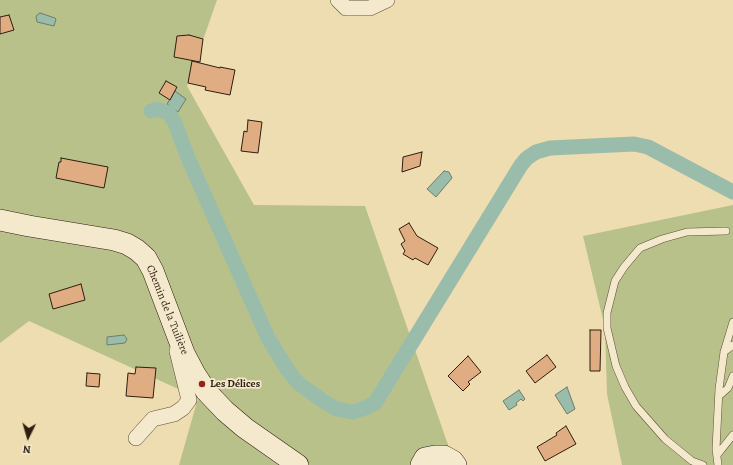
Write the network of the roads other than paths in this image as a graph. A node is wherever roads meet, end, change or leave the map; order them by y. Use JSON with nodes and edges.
{"nodes":[{"id":1,"x":338,"y":0,"type":"edge"},
{"id":2,"x":387,"y":0,"type":"edge"},
{"id":3,"x":0,"y":220,"type":"edge"},
{"id":4,"x":726,"y":231,"type":"dead end"},
{"id":5,"x":170,"y":314,"type":"junction"},
{"id":6,"x":733,"y":322,"type":"edge"},
{"id":7,"x":733,"y":345,"type":"edge"},
{"id":8,"x":724,"y":352,"type":"junction"},
{"id":9,"x":733,"y":376,"type":"edge"},
{"id":10,"x":718,"y":396,"type":"junction"},
{"id":11,"x":733,"y":435,"type":"edge"},
{"id":12,"x":136,"y":438,"type":"dead end"},
{"id":13,"x":717,"y":455,"type":"junction"},
{"id":14,"x":298,"y":465,"type":"edge"},
{"id":15,"x":421,"y":465,"type":"edge"},
{"id":16,"x":456,"y":465,"type":"edge"},
{"id":17,"x":703,"y":465,"type":"edge"},
{"id":18,"x":718,"y":465,"type":"edge"}],
"edges":[{"from":1,"to":2,"type":"street"},
{"from":3,"to":5,"type":"street","name":"Chemin de la Tuilière"},
{"from":4,"to":17,"type":"lane"},
{"from":5,"to":12,"type":"street"},
{"from":5,"to":14,"type":"street","name":"Chemin de la Tuilière"},
{"from":6,"to":8,"type":"lane"},
{"from":7,"to":8,"type":"lane"},
{"from":8,"to":10,"type":"lane"},
{"from":9,"to":10,"type":"lane"},
{"from":10,"to":13,"type":"lane"},
{"from":11,"to":13,"type":"lane"},
{"from":13,"to":18,"type":"lane"},
{"from":15,"to":16,"type":"street"}]}
